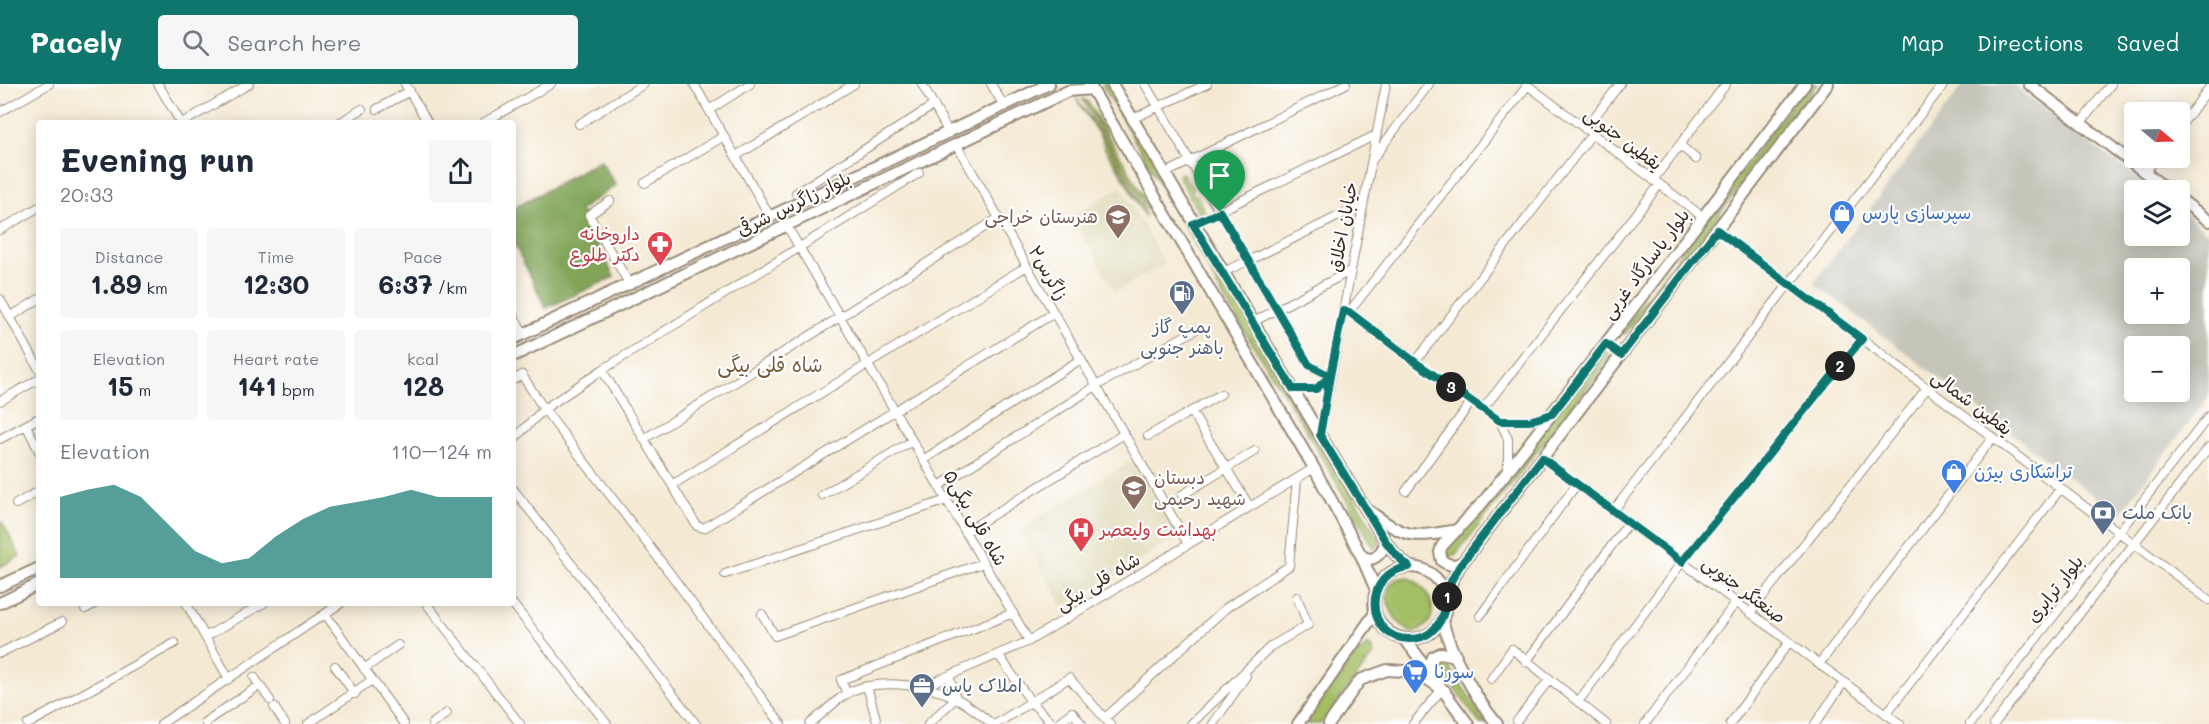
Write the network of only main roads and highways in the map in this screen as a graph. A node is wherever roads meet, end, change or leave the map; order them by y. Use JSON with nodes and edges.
{"nodes":[{"id":1,"x":1049,"y":84,"type":"edge"},
{"id":2,"x":1112,"y":84,"type":"edge"},
{"id":3,"x":1805,"y":84,"type":"edge"},
{"id":4,"x":1828,"y":84,"type":"edge"},
{"id":5,"x":2029,"y":84,"type":"edge"},
{"id":6,"x":1090,"y":86,"type":"edge"},
{"id":7,"x":1068,"y":87,"type":"edge"},
{"id":8,"x":863,"y":173,"type":"junction"},
{"id":9,"x":2154,"y":180,"type":"edge"},
{"id":10,"x":869,"y":186,"type":"junction"},
{"id":11,"x":2190,"y":207,"type":"edge"},
{"id":12,"x":2209,"y":221,"type":"edge"},
{"id":13,"x":676,"y":263,"type":"junction"},
{"id":14,"x":682,"y":276,"type":"junction"},
{"id":15,"x":516,"y":338,"type":"edge"},
{"id":16,"x":1606,"y":344,"type":"junction"},
{"id":17,"x":516,"y":355,"type":"edge"},
{"id":18,"x":1621,"y":355,"type":"junction"},
{"id":19,"x":1364,"y":507,"type":"junction"},
{"id":20,"x":1458,"y":530,"type":"junction"},
{"id":21,"x":1386,"y":542,"type":"junction"},
{"id":22,"x":1360,"y":554,"type":"junction"},
{"id":23,"x":1463,"y":562,"type":"junction"},
{"id":24,"x":1409,"y":567,"type":"junction"},
{"id":25,"x":36,"y":569,"type":"edge"},
{"id":26,"x":36,"y":585,"type":"edge"},
{"id":27,"x":0,"y":586,"type":"edge"},
{"id":28,"x":1376,"y":590,"type":"junction"},
{"id":29,"x":1445,"y":601,"type":"junction"},
{"id":30,"x":0,"y":603,"type":"edge"},
{"id":31,"x":1375,"y":613,"type":"junction"},
{"id":32,"x":1442,"y":619,"type":"junction"},
{"id":33,"x":1405,"y":639,"type":"junction"},
{"id":34,"x":1456,"y":656,"type":"junction"},
{"id":35,"x":1428,"y":670,"type":"junction"},
{"id":36,"x":1444,"y":690,"type":"junction"},
{"id":37,"x":1298,"y":724,"type":"edge"},
{"id":38,"x":1329,"y":724,"type":"edge"},
{"id":39,"x":1468,"y":724,"type":"edge"},
{"id":40,"x":1497,"y":724,"type":"edge"}],
"edges":[{"from":1,"to":8,"type":"main road","name":"بلوار زاگرس شرقی"},
{"from":2,"to":19,"type":"main road"},
{"from":3,"to":16,"type":"main road","name":"بلوار پاسارگاد غربی"},
{"from":4,"to":18,"type":"main road","name":"بلوار پاسارگاد غربی"},
{"from":5,"to":9,"type":"main road"},
{"from":6,"to":7,"type":"main road","name":"بلوار زاگرس شرقی"},
{"from":6,"to":22,"type":"main road"},
{"from":7,"to":10,"type":"main road","name":"بلوار زاگرس شرقی"},
{"from":8,"to":10,"type":"main road"},
{"from":8,"to":13,"type":"main road","name":"بلوار زاگرس شرقی"},
{"from":10,"to":14,"type":"main road","name":"بلوار زاگرس شرقی"},
{"from":11,"to":12,"type":"main road"},
{"from":13,"to":14,"type":"main road"},
{"from":13,"to":15,"type":"main road","name":"بلوار زاگرس شرقی"},
{"from":14,"to":17,"type":"main road","name":"بلوار زاگرس شرقی"},
{"from":16,"to":18,"type":"main road"},
{"from":16,"to":20,"type":"main road","name":"بلوار پاسارگاد غربی"},
{"from":18,"to":23,"type":"main road","name":"بلوار پاسارگاد غربی"},
{"from":19,"to":20,"type":"main road"},
{"from":19,"to":21,"type":"main road"},
{"from":20,"to":23,"type":"main road","name":"بلوار پاسارگاد غربی"},
{"from":21,"to":22,"type":"main road"},
{"from":21,"to":24,"type":"main road"},
{"from":22,"to":28,"type":"main road"},
{"from":23,"to":29,"type":"main road","name":"بلوار پاسارگاد غربی"},
{"from":24,"to":28,"type":"main road"},
{"from":24,"to":29,"type":"main road"},
{"from":25,"to":27,"type":"main road"},
{"from":26,"to":30,"type":"main road"},
{"from":28,"to":31,"type":"main road"},
{"from":29,"to":32,"type":"main road"},
{"from":31,"to":33,"type":"main road"},
{"from":31,"to":37,"type":"main road"},
{"from":32,"to":33,"type":"main road"},
{"from":32,"to":34,"type":"main road"},
{"from":33,"to":35,"type":"main road"},
{"from":34,"to":35,"type":"main road"},
{"from":34,"to":40,"type":"main road"},
{"from":35,"to":36,"type":"main road"},
{"from":36,"to":38,"type":"main road"},
{"from":36,"to":39,"type":"main road"}]}
